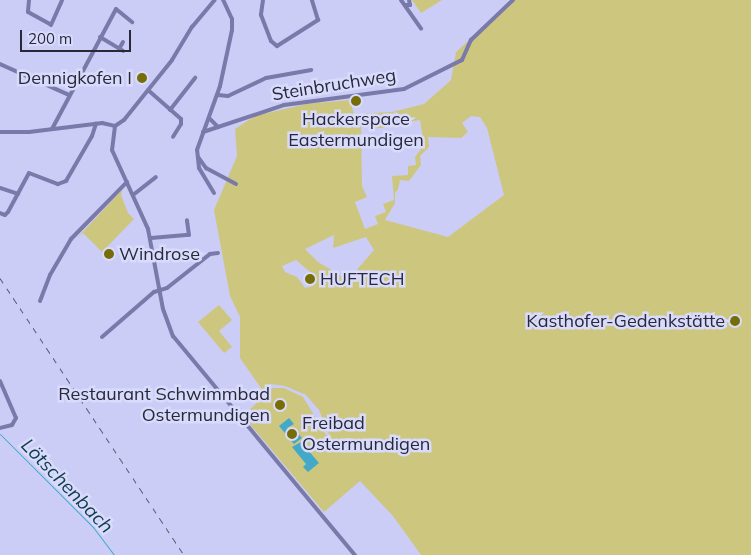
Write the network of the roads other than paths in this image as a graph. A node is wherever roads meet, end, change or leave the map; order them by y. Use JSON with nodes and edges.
{"nodes":[{"id":1,"x":28,"y":0,"type":"edge"},
{"id":2,"x":62,"y":0,"type":"edge"},
{"id":3,"x":215,"y":0,"type":"edge"},
{"id":4,"x":223,"y":0,"type":"edge"},
{"id":5,"x":263,"y":0,"type":"edge"},
{"id":6,"x":312,"y":0,"type":"edge"},
{"id":7,"x":401,"y":0,"type":"edge"},
{"id":8,"x":409,"y":0,"type":"edge"},
{"id":9,"x":513,"y":0,"type":"edge"},
{"id":10,"x":404,"y":5,"type":"junction"},
{"id":11,"x":132,"y":22,"type":"dead end"},
{"id":12,"x":421,"y":29,"type":"dead end"},
{"id":13,"x":100,"y":37,"type":"junction"},
{"id":14,"x":124,"y":42,"type":"dead end"},
{"id":15,"x":0,"y":64,"type":"edge"},
{"id":16,"x":311,"y":70,"type":"dead end"},
{"id":17,"x":195,"y":78,"type":"dead end"},
{"id":18,"x":148,"y":90,"type":"junction"},
{"id":19,"x":69,"y":94,"type":"junction"},
{"id":20,"x":218,"y":95,"type":"junction"},
{"id":21,"x":170,"y":110,"type":"junction"},
{"id":22,"x":209,"y":118,"type":"junction"},
{"id":23,"x":96,"y":124,"type":"junction"},
{"id":24,"x":115,"y":126,"type":"junction"},
{"id":25,"x":218,"y":128,"type":"junction"},
{"id":26,"x":52,"y":129,"type":"junction"},
{"id":27,"x":0,"y":132,"type":"edge"},
{"id":28,"x":203,"y":132,"type":"junction"},
{"id":29,"x":173,"y":137,"type":"dead end"},
{"id":30,"x":198,"y":155,"type":"junction"},
{"id":31,"x":156,"y":177,"type":"dead end"},
{"id":32,"x":127,"y":182,"type":"junction"},
{"id":33,"x":236,"y":184,"type":"dead end"},
{"id":34,"x":0,"y":188,"type":"edge"},
{"id":35,"x":214,"y":193,"type":"dead end"},
{"id":36,"x":18,"y":194,"type":"junction"},
{"id":37,"x":134,"y":195,"type":"junction"},
{"id":38,"x":0,"y":213,"type":"edge"},
{"id":39,"x":187,"y":220,"type":"dead end"},
{"id":40,"x":151,"y":238,"type":"junction"},
{"id":41,"x":218,"y":253,"type":"dead end"},
{"id":42,"x":160,"y":290,"type":"junction"},
{"id":43,"x":40,"y":301,"type":"dead end"},
{"id":44,"x":102,"y":337,"type":"dead end"},
{"id":45,"x":0,"y":381,"type":"edge"},
{"id":46,"x":0,"y":428,"type":"edge"},
{"id":47,"x":355,"y":555,"type":"edge"}],
"edges":[{"from":1,"to":2,"type":"street"},
{"from":3,"to":18,"type":"street"},
{"from":4,"to":20,"type":"street"},
{"from":5,"to":6,"type":"street"},
{"from":7,"to":10,"type":"street"},
{"from":8,"to":10,"type":"street"},
{"from":9,"to":25,"type":"street","name":"Steinbruchweg"},
{"from":10,"to":12,"type":"street"},
{"from":11,"to":13,"type":"street"},
{"from":13,"to":14,"type":"street"},
{"from":13,"to":19,"type":"street"},
{"from":15,"to":19,"type":"street"},
{"from":16,"to":20,"type":"street"},
{"from":17,"to":21,"type":"street"},
{"from":18,"to":21,"type":"street"},
{"from":18,"to":24,"type":"street"},
{"from":19,"to":26,"type":"street"},
{"from":20,"to":22,"type":"street"},
{"from":21,"to":29,"type":"street"},
{"from":22,"to":25,"type":"street"},
{"from":22,"to":28,"type":"street"},
{"from":23,"to":24,"type":"street"},
{"from":23,"to":26,"type":"street"},
{"from":23,"to":36,"type":"street"},
{"from":24,"to":32,"type":"street"},
{"from":25,"to":28,"type":"street","name":"Steinbruchweg"},
{"from":26,"to":27,"type":"street"},
{"from":28,"to":30,"type":"street"},
{"from":30,"to":33,"type":"street"},
{"from":30,"to":35,"type":"street"},
{"from":31,"to":37,"type":"street"},
{"from":32,"to":37,"type":"street"},
{"from":32,"to":43,"type":"street"},
{"from":34,"to":36,"type":"street"},
{"from":36,"to":38,"type":"street"},
{"from":37,"to":40,"type":"street"},
{"from":39,"to":40,"type":"street"},
{"from":40,"to":42,"type":"street"},
{"from":41,"to":42,"type":"street"},
{"from":42,"to":44,"type":"street"},
{"from":42,"to":47,"type":"street"},
{"from":45,"to":46,"type":"street"}]}
